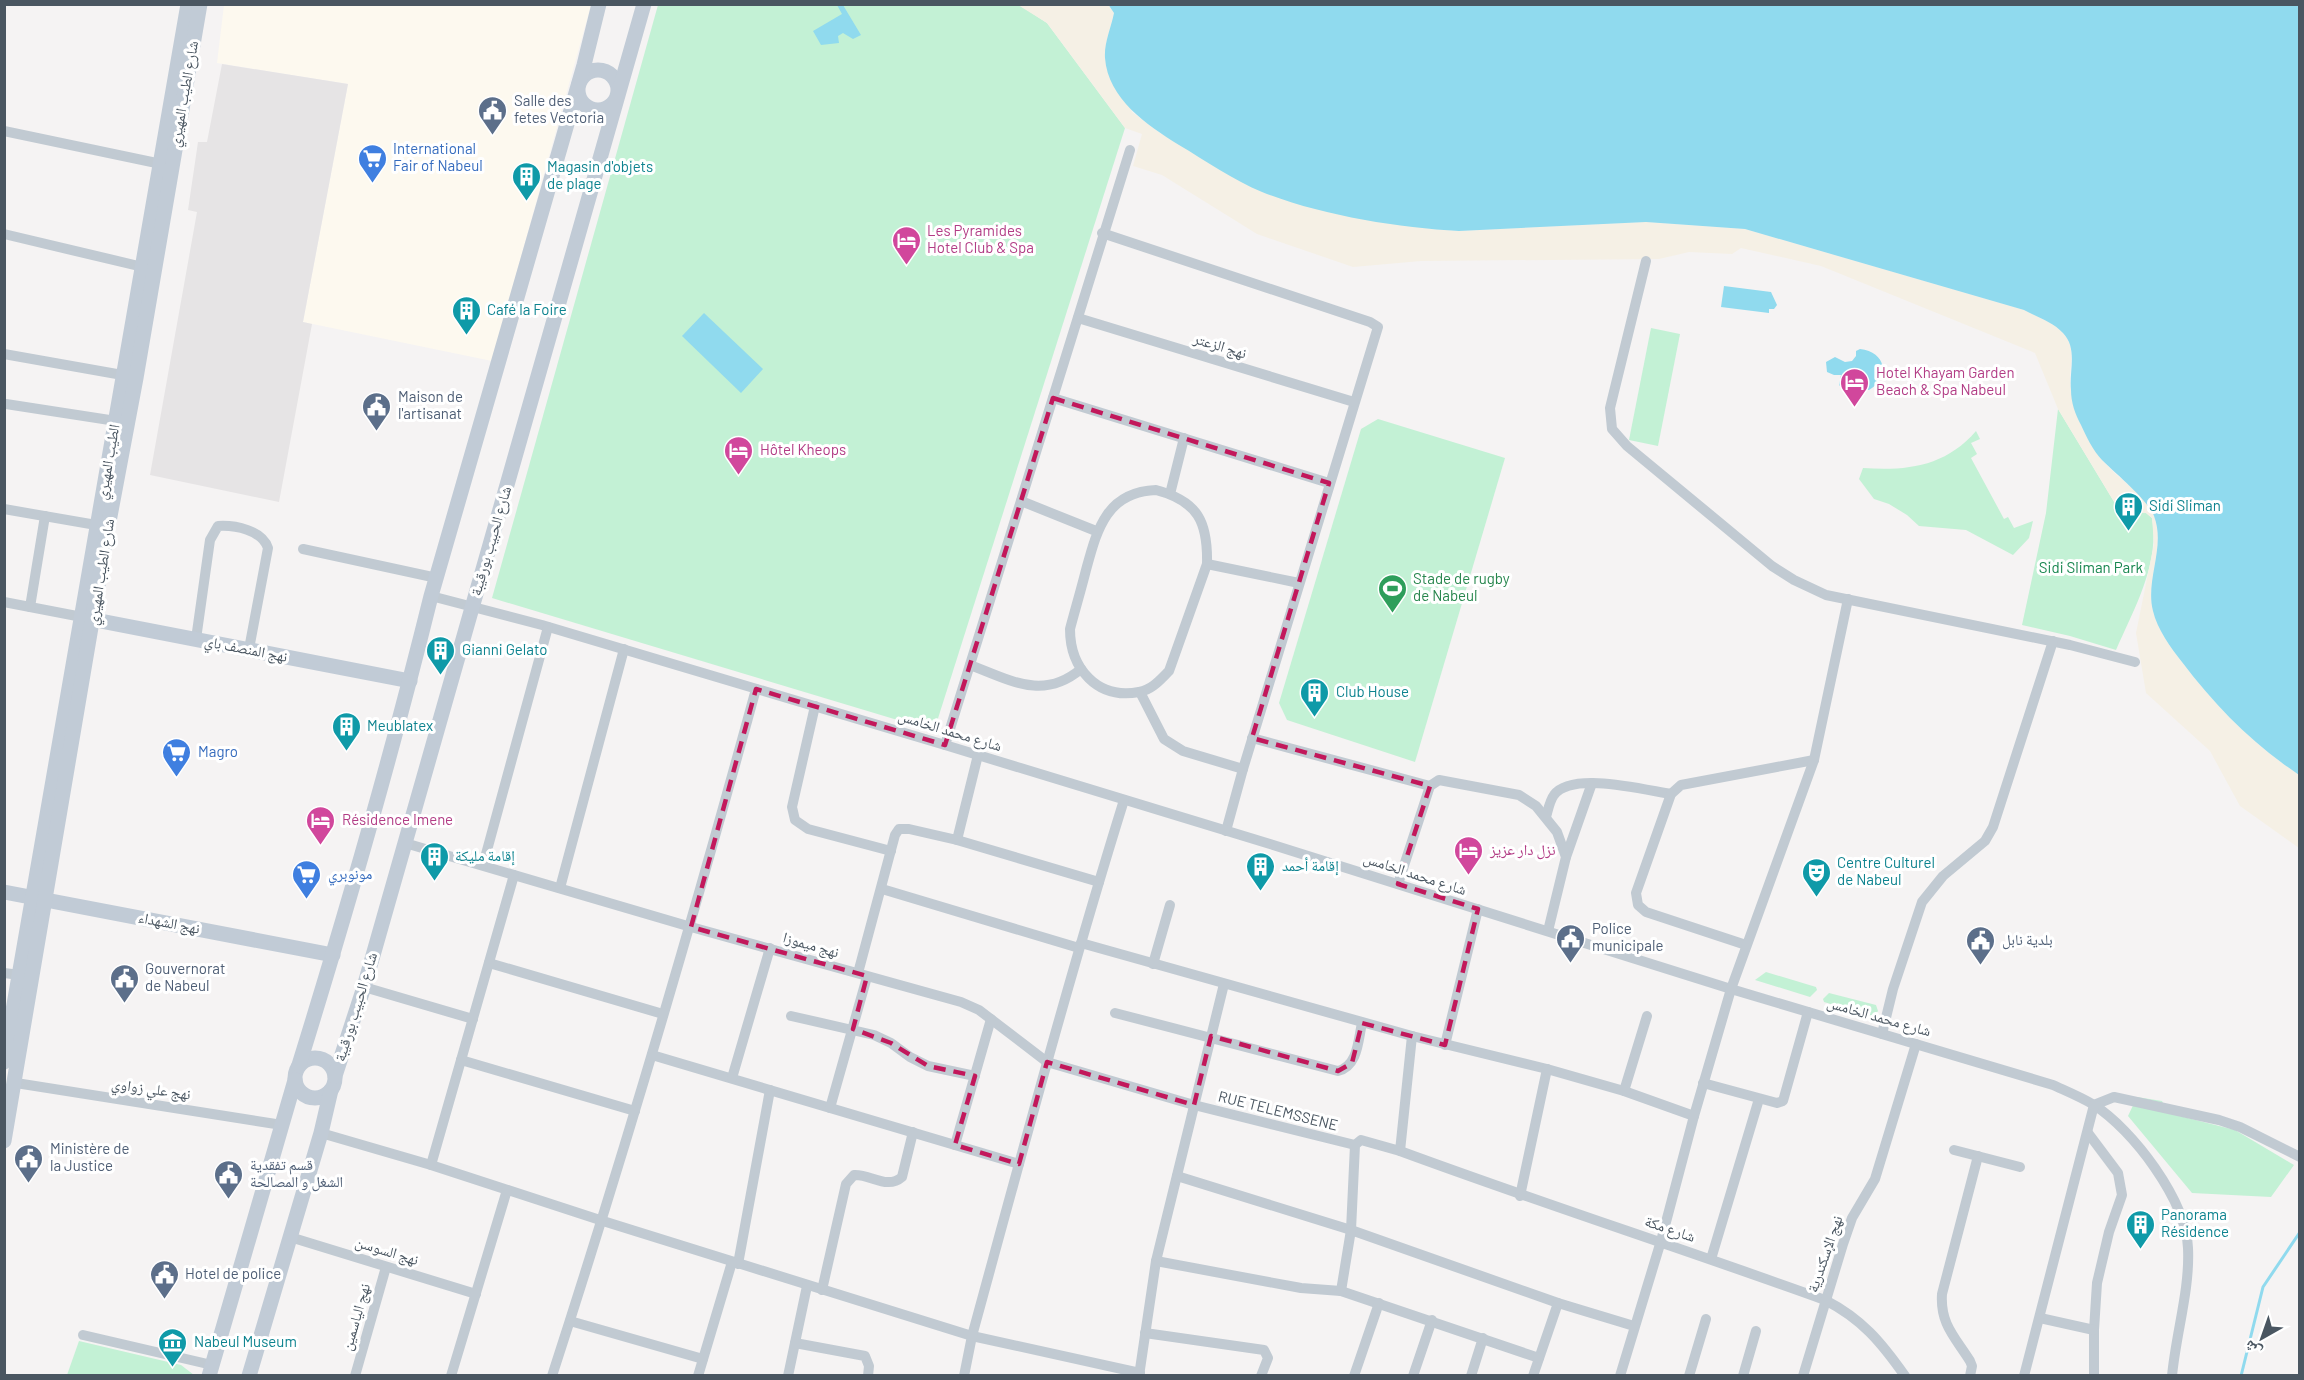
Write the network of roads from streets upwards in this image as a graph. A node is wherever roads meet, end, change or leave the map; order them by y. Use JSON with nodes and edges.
{"nodes":[{"id":1,"x":188,"y":4,"type":"edge"},
{"id":2,"x":200,"y":4,"type":"edge"},
{"id":3,"x":599,"y":4,"type":"edge"},
{"id":4,"x":644,"y":4,"type":"edge"},
{"id":5,"x":183,"y":67,"type":"junction"},
{"id":6,"x":579,"y":85,"type":"junction"},
{"id":7,"x":617,"y":96,"type":"junction"},
{"id":8,"x":4,"y":131,"type":"edge"},
{"id":9,"x":1130,"y":150,"type":"dead end"},
{"id":10,"x":166,"y":165,"type":"junction"},
{"id":11,"x":1102,"y":233,"type":"junction"},
{"id":12,"x":4,"y":234,"type":"edge"},
{"id":13,"x":1646,"y":261,"type":"dead end"},
{"id":14,"x":149,"y":268,"type":"junction"},
{"id":15,"x":1078,"y":318,"type":"junction"},
{"id":16,"x":4,"y":354,"type":"edge"},
{"id":17,"x":130,"y":377,"type":"junction"},
{"id":18,"x":1053,"y":398,"type":"junction"},
{"id":19,"x":1354,"y":402,"type":"junction"},
{"id":20,"x":6,"y":404,"type":"dead end"},
{"id":21,"x":116,"y":422,"type":"junction"},
{"id":22,"x":1184,"y":438,"type":"junction"},
{"id":23,"x":1329,"y":483,"type":"junction"},
{"id":24,"x":1170,"y":494,"type":"junction"},
{"id":25,"x":1021,"y":501,"type":"junction"},
{"id":26,"x":4,"y":509,"type":"edge"},
{"id":27,"x":45,"y":516,"type":"junction"},
{"id":28,"x":102,"y":526,"type":"junction"},
{"id":29,"x":1096,"y":531,"type":"junction"},
{"id":30,"x":303,"y":549,"type":"dead end"},
{"id":31,"x":1207,"y":564,"type":"junction"},
{"id":32,"x":437,"y":578,"type":"junction"},
{"id":33,"x":1299,"y":583,"type":"junction"},
{"id":34,"x":431,"y":596,"type":"junction"},
{"id":35,"x":1848,"y":599,"type":"junction"},
{"id":36,"x":4,"y":602,"type":"edge"},
{"id":37,"x":472,"y":606,"type":"junction"},
{"id":38,"x":30,"y":607,"type":"junction"},
{"id":39,"x":88,"y":618,"type":"junction"},
{"id":40,"x":548,"y":627,"type":"junction"},
{"id":41,"x":196,"y":639,"type":"junction"},
{"id":42,"x":2053,"y":641,"type":"junction"},
{"id":43,"x":249,"y":649,"type":"junction"},
{"id":44,"x":624,"y":649,"type":"junction"},
{"id":45,"x":2135,"y":662,"type":"dead end"},
{"id":46,"x":970,"y":665,"type":"junction"},
{"id":47,"x":1081,"y":669,"type":"junction"},
{"id":48,"x":410,"y":681,"type":"junction"},
{"id":49,"x":756,"y":689,"type":"junction"},
{"id":50,"x":1140,"y":692,"type":"junction"},
{"id":51,"x":815,"y":706,"type":"junction"},
{"id":52,"x":1252,"y":738,"type":"junction"},
{"id":53,"x":945,"y":745,"type":"junction"},
{"id":54,"x":978,"y":755,"type":"junction"},
{"id":55,"x":1814,"y":760,"type":"junction"},
{"id":56,"x":1243,"y":769,"type":"junction"},
{"id":57,"x":1592,"y":783,"type":"junction"},
{"id":58,"x":1430,"y":786,"type":"junction"},
{"id":59,"x":1671,"y":794,"type":"junction"},
{"id":60,"x":1125,"y":800,"type":"junction"},
{"id":61,"x":1546,"y":816,"type":"junction"},
{"id":62,"x":1226,"y":831,"type":"junction"},
{"id":63,"x":957,"y":840,"type":"junction"},
{"id":64,"x":405,"y":843,"type":"junction"},
{"id":65,"x":891,"y":851,"type":"junction"},
{"id":66,"x":1566,"y":857,"type":"junction"},
{"id":67,"x":483,"y":865,"type":"junction"},
{"id":68,"x":514,"y":875,"type":"junction"},
{"id":69,"x":1099,"y":882,"type":"junction"},
{"id":70,"x":1398,"y":884,"type":"junction"},
{"id":71,"x":560,"y":888,"type":"junction"},
{"id":72,"x":882,"y":889,"type":"junction"},
{"id":73,"x":4,"y":892,"type":"edge"},
{"id":74,"x":40,"y":898,"type":"junction"},
{"id":75,"x":1170,"y":905,"type":"dead end"},
{"id":76,"x":1478,"y":909,"type":"junction"},
{"id":77,"x":691,"y":927,"type":"junction"},
{"id":78,"x":1548,"y":931,"type":"junction"},
{"id":79,"x":1746,"y":945,"type":"junction"},
{"id":80,"x":1080,"y":946,"type":"junction"},
{"id":81,"x":770,"y":948,"type":"junction"},
{"id":82,"x":333,"y":955,"type":"junction"},
{"id":83,"x":489,"y":963,"type":"junction"},
{"id":84,"x":1153,"y":964,"type":"junction"},
{"id":85,"x":12,"y":974,"type":"edge"},
{"id":86,"x":862,"y":975,"type":"junction"},
{"id":87,"x":1224,"y":984,"type":"junction"},
{"id":88,"x":364,"y":987,"type":"junction"},
{"id":89,"x":1731,"y":989,"type":"junction"},
{"id":90,"x":1115,"y":1012,"type":"dead end"},
{"id":91,"x":1808,"y":1012,"type":"junction"},
{"id":92,"x":663,"y":1014,"type":"junction"},
{"id":93,"x":791,"y":1016,"type":"dead end"},
{"id":94,"x":1647,"y":1016,"type":"dead end"},
{"id":95,"x":473,"y":1019,"type":"junction"},
{"id":96,"x":992,"y":1019,"type":"junction"},
{"id":97,"x":1362,"y":1023,"type":"junction"},
{"id":98,"x":853,"y":1029,"type":"junction"},
{"id":99,"x":1882,"y":1034,"type":"junction"},
{"id":100,"x":1211,"y":1036,"type":"junction"},
{"id":101,"x":1412,"y":1036,"type":"junction"},
{"id":102,"x":1916,"y":1044,"type":"junction"},
{"id":103,"x":1444,"y":1045,"type":"junction"},
{"id":104,"x":652,"y":1055,"type":"junction"},
{"id":105,"x":461,"y":1060,"type":"junction"},
{"id":106,"x":4,"y":1062,"type":"edge"},
{"id":107,"x":1047,"y":1062,"type":"junction"},
{"id":108,"x":1547,"y":1069,"type":"junction"},
{"id":109,"x":297,"y":1073,"type":"junction"},
{"id":110,"x":975,"y":1076,"type":"junction"},
{"id":111,"x":732,"y":1078,"type":"junction"},
{"id":112,"x":16,"y":1083,"type":"junction"},
{"id":113,"x":333,"y":1083,"type":"junction"},
{"id":114,"x":1703,"y":1083,"type":"junction"},
{"id":115,"x":770,"y":1090,"type":"junction"},
{"id":116,"x":1624,"y":1091,"type":"junction"},
{"id":117,"x":1759,"y":1099,"type":"junction"},
{"id":118,"x":1194,"y":1105,"type":"junction"},
{"id":119,"x":2094,"y":1105,"type":"junction"},
{"id":120,"x":830,"y":1108,"type":"junction"},
{"id":121,"x":634,"y":1111,"type":"junction"},
{"id":122,"x":1694,"y":1116,"type":"junction"},
{"id":123,"x":282,"y":1125,"type":"junction"},
{"id":124,"x":913,"y":1132,"type":"junction"},
{"id":125,"x":321,"y":1133,"type":"junction"},
{"id":126,"x":2088,"y":1133,"type":"junction"},
{"id":127,"x":4,"y":1141,"type":"edge"},
{"id":128,"x":955,"y":1145,"type":"junction"},
{"id":129,"x":1355,"y":1145,"type":"junction"},
{"id":130,"x":1954,"y":1150,"type":"dead end"},
{"id":131,"x":1400,"y":1151,"type":"junction"},
{"id":132,"x":1978,"y":1156,"type":"junction"},
{"id":133,"x":2300,"y":1157,"type":"edge"},
{"id":134,"x":1019,"y":1164,"type":"junction"},
{"id":135,"x":431,"y":1165,"type":"junction"},
{"id":136,"x":2020,"y":1167,"type":"dead end"},
{"id":137,"x":1177,"y":1176,"type":"junction"},
{"id":138,"x":507,"y":1190,"type":"junction"},
{"id":139,"x":1520,"y":1196,"type":"junction"},
{"id":140,"x":603,"y":1221,"type":"junction"},
{"id":141,"x":1351,"y":1230,"type":"junction"},
{"id":142,"x":290,"y":1237,"type":"junction"},
{"id":143,"x":1661,"y":1241,"type":"junction"},
{"id":144,"x":1711,"y":1259,"type":"junction"},
{"id":145,"x":1156,"y":1261,"type":"junction"},
{"id":146,"x":735,"y":1263,"type":"junction"},
{"id":147,"x":386,"y":1267,"type":"junction"},
{"id":148,"x":807,"y":1286,"type":"junction"},
{"id":149,"x":822,"y":1290,"type":"junction"},
{"id":150,"x":1341,"y":1291,"type":"junction"},
{"id":151,"x":476,"y":1294,"type":"junction"},
{"id":152,"x":1825,"y":1300,"type":"junction"},
{"id":153,"x":1379,"y":1303,"type":"junction"},
{"id":154,"x":1558,"y":1303,"type":"junction"},
{"id":155,"x":2040,"y":1318,"type":"junction"},
{"id":156,"x":1706,"y":1319,"type":"dead end"},
{"id":157,"x":1432,"y":1320,"type":"junction"},
{"id":158,"x":570,"y":1321,"type":"junction"},
{"id":159,"x":1634,"y":1326,"type":"junction"},
{"id":160,"x":2094,"y":1330,"type":"junction"},
{"id":161,"x":1756,"y":1331,"type":"dead end"},
{"id":162,"x":1145,"y":1333,"type":"junction"},
{"id":163,"x":83,"y":1335,"type":"dead end"},
{"id":164,"x":972,"y":1336,"type":"junction"},
{"id":165,"x":1483,"y":1338,"type":"junction"},
{"id":166,"x":795,"y":1343,"type":"junction"},
{"id":167,"x":1539,"y":1358,"type":"junction"},
{"id":168,"x":703,"y":1359,"type":"junction"},
{"id":169,"x":210,"y":1370,"type":"edge"},
{"id":170,"x":1140,"y":1374,"type":"edge"},
{"id":171,"x":249,"y":1376,"type":"edge"},
{"id":172,"x":355,"y":1376,"type":"edge"},
{"id":173,"x":451,"y":1376,"type":"edge"},
{"id":174,"x":552,"y":1376,"type":"edge"},
{"id":175,"x":698,"y":1376,"type":"edge"},
{"id":176,"x":788,"y":1376,"type":"edge"},
{"id":177,"x":867,"y":1376,"type":"edge"},
{"id":178,"x":964,"y":1376,"type":"edge"},
{"id":179,"x":1261,"y":1376,"type":"edge"},
{"id":180,"x":1354,"y":1376,"type":"edge"},
{"id":181,"x":1413,"y":1376,"type":"edge"},
{"id":182,"x":1471,"y":1376,"type":"edge"},
{"id":183,"x":1533,"y":1376,"type":"edge"},
{"id":184,"x":1620,"y":1376,"type":"edge"},
{"id":185,"x":1689,"y":1376,"type":"edge"},
{"id":186,"x":1743,"y":1376,"type":"edge"},
{"id":187,"x":1803,"y":1376,"type":"edge"},
{"id":188,"x":1905,"y":1376,"type":"edge"},
{"id":189,"x":1970,"y":1376,"type":"edge"},
{"id":190,"x":2024,"y":1376,"type":"edge"},
{"id":191,"x":2094,"y":1376,"type":"edge"},
{"id":192,"x":2172,"y":1376,"type":"edge"}],
"edges":[{"from":1,"to":5,"type":"street"},
{"from":2,"to":5,"type":"street","name":"شارع الطيب المهيري"},
{"from":3,"to":6,"type":"street"},
{"from":4,"to":7,"type":"street","name":"شارع الحبيب بورقيبة"},
{"from":5,"to":10,"type":"street","name":"شارع الطيب المهيري"},
{"from":6,"to":7,"type":"street"},
{"from":6,"to":7,"type":"street"},
{"from":6,"to":32,"type":"street"},
{"from":7,"to":37,"type":"street","name":"شارع الحبيب بورقيبة"},
{"from":8,"to":10,"type":"street"},
{"from":9,"to":11,"type":"street"},
{"from":10,"to":14,"type":"street","name":"شارع الطيب المهيري"},
{"from":11,"to":15,"type":"street"},
{"from":11,"to":19,"type":"street"},
{"from":12,"to":14,"type":"street"},
{"from":13,"to":35,"type":"street"},
{"from":14,"to":17,"type":"street","name":"شارع الطيب المهيري"},
{"from":15,"to":18,"type":"street"},
{"from":15,"to":19,"type":"street","name":"نهج الزعتر"},
{"from":16,"to":17,"type":"street"},
{"from":17,"to":21,"type":"street","name":"الطيب المهيري"},
{"from":17,"to":28,"type":"street","name":"شارع الطيب المهيري"},
{"from":18,"to":22,"type":"street"},
{"from":18,"to":25,"type":"street"},
{"from":19,"to":23,"type":"street"},
{"from":20,"to":21,"type":"street"},
{"from":21,"to":28,"type":"street","name":"الطيب المهيري"},
{"from":22,"to":23,"type":"street"},
{"from":22,"to":24,"type":"street"},
{"from":23,"to":33,"type":"street"},
{"from":24,"to":29,"type":"street"},
{"from":24,"to":31,"type":"street"},
{"from":25,"to":29,"type":"street"},
{"from":25,"to":46,"type":"street"},
{"from":26,"to":27,"type":"street"},
{"from":27,"to":28,"type":"street"},
{"from":27,"to":38,"type":"street"},
{"from":28,"to":39,"type":"street","name":"شارع الطيب المهيري"},
{"from":29,"to":47,"type":"street"},
{"from":30,"to":32,"type":"street"},
{"from":31,"to":33,"type":"street"},
{"from":31,"to":50,"type":"street"},
{"from":32,"to":34,"type":"street"},
{"from":33,"to":52,"type":"street"},
{"from":34,"to":37,"type":"street","name":"شارع محمد الخامس"},
{"from":34,"to":48,"type":"street"},
{"from":35,"to":42,"type":"street"},
{"from":35,"to":55,"type":"street"},
{"from":36,"to":38,"type":"street"},
{"from":37,"to":40,"type":"street","name":"شارع محمد الخامس"},
{"from":37,"to":64,"type":"street","name":"شارع الحبيب بورقيبة"},
{"from":38,"to":39,"type":"street"},
{"from":39,"to":41,"type":"street","name":"نهج المنصف باي"},
{"from":39,"to":74,"type":"street","name":"شارع الطيب المهيري"},
{"from":40,"to":44,"type":"street","name":"شارع محمد الخامس"},
{"from":40,"to":67,"type":"street"},
{"from":41,"to":43,"type":"street","name":"نهج المنصف باي"},
{"from":41,"to":43,"type":"street"},
{"from":42,"to":45,"type":"street"},
{"from":42,"to":99,"type":"street"},
{"from":43,"to":48,"type":"street","name":"نهج المنصف باي"},
{"from":44,"to":49,"type":"street","name":"شارع محمد الخامس"},
{"from":44,"to":71,"type":"street"},
{"from":46,"to":47,"type":"street"},
{"from":46,"to":53,"type":"street"},
{"from":47,"to":50,"type":"street"},
{"from":48,"to":82,"type":"street"},
{"from":49,"to":51,"type":"street","name":"شارع محمد الخامس"},
{"from":49,"to":77,"type":"street"},
{"from":50,"to":56,"type":"street"},
{"from":51,"to":53,"type":"street","name":"شارع محمد الخامس"},
{"from":51,"to":65,"type":"street"},
{"from":52,"to":56,"type":"street"},
{"from":52,"to":58,"type":"street"},
{"from":53,"to":54,"type":"street","name":"شارع محمد الخامس"},
{"from":54,"to":60,"type":"street","name":"شارع محمد الخامس"},
{"from":54,"to":63,"type":"street"},
{"from":55,"to":59,"type":"street"},
{"from":55,"to":79,"type":"street"},
{"from":56,"to":62,"type":"street"},
{"from":57,"to":59,"type":"street"},
{"from":57,"to":61,"type":"street"},
{"from":57,"to":66,"type":"street"},
{"from":58,"to":61,"type":"street"},
{"from":58,"to":70,"type":"street"},
{"from":59,"to":79,"type":"street"},
{"from":60,"to":62,"type":"street","name":"شارع محمد الخامس"},
{"from":60,"to":69,"type":"street"},
{"from":61,"to":66,"type":"street"},
{"from":62,"to":70,"type":"street","name":"شارع محمد الخامس"},
{"from":63,"to":65,"type":"street"},
{"from":63,"to":69,"type":"street"},
{"from":64,"to":67,"type":"street","name":"نهج ميموزا"},
{"from":64,"to":88,"type":"street","name":"شارع الحبيب بورقيبة"},
{"from":65,"to":72,"type":"street"},
{"from":66,"to":78,"type":"street"},
{"from":67,"to":68,"type":"street","name":"نهج ميموزا"},
{"from":68,"to":71,"type":"street","name":"نهج ميموزا"},
{"from":68,"to":83,"type":"street"},
{"from":69,"to":80,"type":"street"},
{"from":70,"to":76,"type":"street","name":"شارع محمد الخامس"},
{"from":71,"to":77,"type":"street","name":"نهج ميموزا"},
{"from":72,"to":80,"type":"street"},
{"from":72,"to":86,"type":"street"},
{"from":73,"to":74,"type":"street","name":"نهج الشهداء"},
{"from":74,"to":82,"type":"street","name":"نهج الشهداء"},
{"from":74,"to":85,"type":"street"},
{"from":74,"to":112,"type":"street","name":"شارع الطيب المهيري"},
{"from":75,"to":84,"type":"street"},
{"from":76,"to":78,"type":"street","name":"شارع محمد الخامس"},
{"from":76,"to":103,"type":"street"},
{"from":77,"to":81,"type":"street","name":"نهج ميموزا"},
{"from":77,"to":92,"type":"street"},
{"from":78,"to":89,"type":"street","name":"شارع محمد الخامس"},
{"from":79,"to":89,"type":"street"},
{"from":80,"to":84,"type":"street"},
{"from":80,"to":107,"type":"street"},
{"from":81,"to":86,"type":"street","name":"نهج ميموزا"},
{"from":81,"to":111,"type":"street"},
{"from":82,"to":109,"type":"street"},
{"from":83,"to":92,"type":"street"},
{"from":83,"to":95,"type":"street"},
{"from":84,"to":87,"type":"street"},
{"from":85,"to":106,"type":"street"},
{"from":86,"to":96,"type":"street","name":"نهج ميموزا"},
{"from":86,"to":98,"type":"street"},
{"from":87,"to":97,"type":"street"},
{"from":87,"to":100,"type":"street"},
{"from":88,"to":95,"type":"street"},
{"from":88,"to":113,"type":"street","name":"شارع الحبيب بورقيبة"},
{"from":89,"to":91,"type":"street","name":"شارع محمد الخامس"},
{"from":89,"to":114,"type":"street"},
{"from":90,"to":100,"type":"street"},
{"from":91,"to":99,"type":"street","name":"شارع محمد الخامس"},
{"from":91,"to":117,"type":"street"},
{"from":92,"to":104,"type":"street"},
{"from":93,"to":98,"type":"street"},
{"from":94,"to":116,"type":"street"},
{"from":95,"to":105,"type":"street"},
{"from":96,"to":107,"type":"street","name":"نهج ميموزا"},
{"from":96,"to":110,"type":"street"},
{"from":97,"to":100,"type":"street"},
{"from":97,"to":101,"type":"street"},
{"from":98,"to":110,"type":"street"},
{"from":98,"to":120,"type":"street"},
{"from":99,"to":102,"type":"street","name":"شارع محمد الخامس"},
{"from":100,"to":118,"type":"street"},
{"from":101,"to":103,"type":"street"},
{"from":101,"to":131,"type":"street"},
{"from":102,"to":119,"type":"street","name":"شارع محمد الخامس"},
{"from":102,"to":152,"type":"street","name":"نهج الإسكندرية"},
{"from":103,"to":108,"type":"street"},
{"from":104,"to":111,"type":"street"},
{"from":104,"to":121,"type":"street"},
{"from":105,"to":121,"type":"street"},
{"from":105,"to":135,"type":"street"},
{"from":107,"to":118,"type":"street","name":"نهج ميموزا"},
{"from":107,"to":134,"type":"street"},
{"from":108,"to":116,"type":"street"},
{"from":108,"to":139,"type":"street"},
{"from":109,"to":113,"type":"street"},
{"from":109,"to":113,"type":"street"},
{"from":109,"to":123,"type":"street"},
{"from":110,"to":128,"type":"street"},
{"from":111,"to":115,"type":"street"},
{"from":112,"to":123,"type":"street","name":"نهج علي زواوي"},
{"from":112,"to":127,"type":"street","name":"شارع الطيب المهيري"},
{"from":113,"to":125,"type":"street","name":"شارع الحبيب بورقيبة"},
{"from":114,"to":117,"type":"street"},
{"from":114,"to":122,"type":"street"},
{"from":115,"to":120,"type":"street"},
{"from":115,"to":146,"type":"street"},
{"from":116,"to":122,"type":"street"},
{"from":117,"to":144,"type":"street"},
{"from":118,"to":129,"type":"street","name":"RUE TELEMSSENE"},
{"from":118,"to":137,"type":"street"},
{"from":119,"to":126,"type":"street"},
{"from":119,"to":133,"type":"street"},
{"from":119,"to":192,"type":"street","name":"شارع محمد الخامس"},
{"from":120,"to":124,"type":"street"},
{"from":121,"to":140,"type":"street"},
{"from":122,"to":143,"type":"street"},
{"from":123,"to":169,"type":"street"},
{"from":124,"to":128,"type":"street"},
{"from":124,"to":149,"type":"street"},
{"from":125,"to":135,"type":"street"},
{"from":125,"to":142,"type":"street","name":"شارع الحبيب بورقيبة"},
{"from":126,"to":155,"type":"street"},
{"from":126,"to":160,"type":"street"},
{"from":128,"to":134,"type":"street"},
{"from":129,"to":131,"type":"street","name":"RUE TELEMSSENE"},
{"from":129,"to":141,"type":"street"},
{"from":130,"to":132,"type":"street"},
{"from":131,"to":139,"type":"street","name":"شارع مكة"},
{"from":132,"to":136,"type":"street"},
{"from":132,"to":189,"type":"street"},
{"from":134,"to":164,"type":"street"},
{"from":135,"to":138,"type":"street"},
{"from":137,"to":141,"type":"street"},
{"from":137,"to":145,"type":"street"},
{"from":138,"to":140,"type":"street"},
{"from":138,"to":151,"type":"street"},
{"from":139,"to":143,"type":"street","name":"شارع مكة"},
{"from":140,"to":146,"type":"street"},
{"from":140,"to":158,"type":"street"},
{"from":141,"to":150,"type":"street"},
{"from":141,"to":154,"type":"street"},
{"from":142,"to":147,"type":"street","name":"نهج السوسن"},
{"from":142,"to":171,"type":"street","name":"شارع الحبيب بورقيبة"},
{"from":143,"to":144,"type":"street","name":"شارع مكة"},
{"from":143,"to":159,"type":"street"},
{"from":144,"to":152,"type":"street","name":"شارع مكة"},
{"from":145,"to":150,"type":"street"},
{"from":145,"to":162,"type":"street"},
{"from":146,"to":148,"type":"street"},
{"from":146,"to":168,"type":"street"},
{"from":147,"to":151,"type":"street","name":"نهج السوسن"},
{"from":147,"to":172,"type":"street","name":"نهج الياسمين"},
{"from":148,"to":149,"type":"street"},
{"from":148,"to":166,"type":"street"},
{"from":149,"to":164,"type":"street"},
{"from":150,"to":153,"type":"street"},
{"from":151,"to":173,"type":"street"},
{"from":152,"to":187,"type":"street","name":"نهج الإسكندرية"},
{"from":152,"to":188,"type":"street","name":"شارع مكة"},
{"from":153,"to":157,"type":"street"},
{"from":153,"to":180,"type":"street"},
{"from":154,"to":159,"type":"street"},
{"from":154,"to":167,"type":"street"},
{"from":155,"to":160,"type":"street"},
{"from":155,"to":190,"type":"street"},
{"from":156,"to":185,"type":"street"},
{"from":157,"to":165,"type":"street"},
{"from":157,"to":181,"type":"street"},
{"from":158,"to":168,"type":"street"},
{"from":158,"to":174,"type":"street"},
{"from":159,"to":184,"type":"street"},
{"from":160,"to":191,"type":"street"},
{"from":161,"to":186,"type":"street"},
{"from":162,"to":170,"type":"street"},
{"from":162,"to":179,"type":"street"},
{"from":163,"to":169,"type":"street"},
{"from":164,"to":170,"type":"street"},
{"from":164,"to":178,"type":"street"},
{"from":165,"to":167,"type":"street"},
{"from":165,"to":182,"type":"street"},
{"from":166,"to":176,"type":"street"},
{"from":166,"to":177,"type":"street"},
{"from":167,"to":183,"type":"street"},
{"from":168,"to":175,"type":"street"}]}
